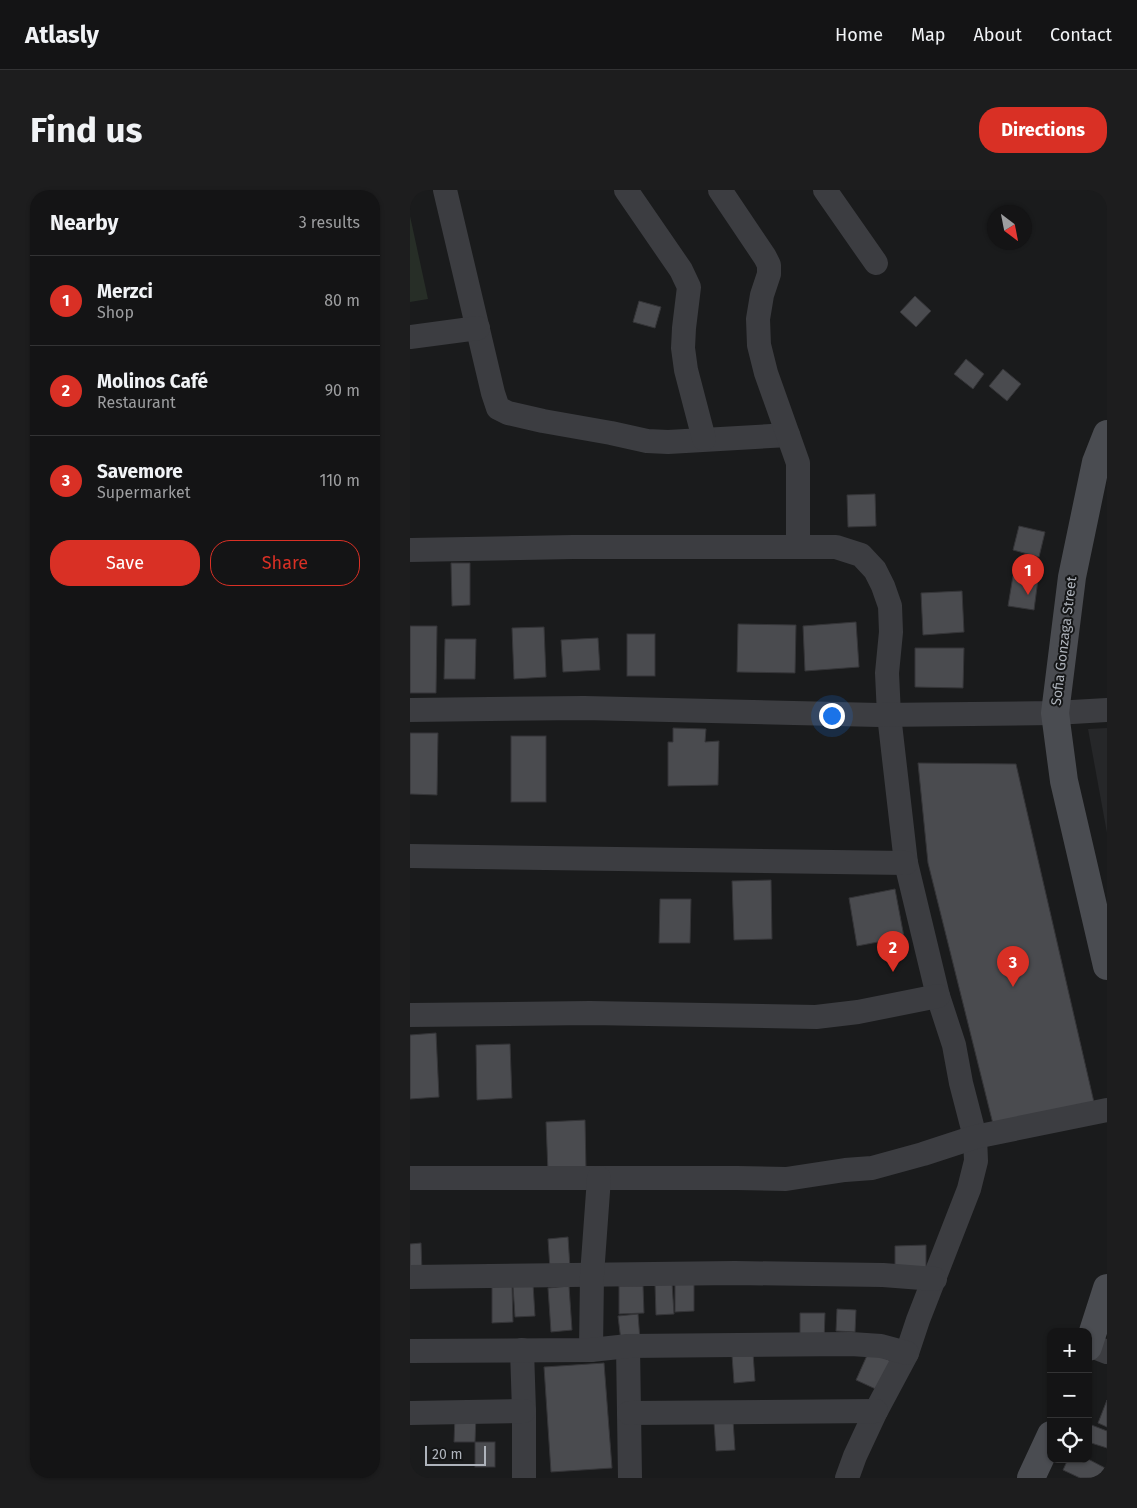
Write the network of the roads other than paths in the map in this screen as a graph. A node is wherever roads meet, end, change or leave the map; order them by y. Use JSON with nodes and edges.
{"nodes":[{"id":1,"x":445,"y":190,"type":"edge"},
{"id":2,"x":626,"y":190,"type":"edge"},
{"id":3,"x":720,"y":190,"type":"edge"},
{"id":4,"x":825,"y":190,"type":"edge"},
{"id":5,"x":876,"y":263,"type":"dead end"},
{"id":6,"x":478,"y":328,"type":"junction"},
{"id":7,"x":410,"y":337,"type":"edge"},
{"id":8,"x":1107,"y":434,"type":"edge"},
{"id":9,"x":788,"y":435,"type":"junction"},
{"id":10,"x":704,"y":439,"type":"junction"},
{"id":11,"x":798,"y":547,"type":"junction"},
{"id":12,"x":410,"y":550,"type":"edge"},
{"id":13,"x":410,"y":710,"type":"edge"},
{"id":14,"x":1107,"y":710,"type":"edge"},
{"id":15,"x":1055,"y":713,"type":"junction"},
{"id":16,"x":889,"y":715,"type":"junction"},
{"id":17,"x":410,"y":856,"type":"edge"},
{"id":18,"x":906,"y":863,"type":"junction"},
{"id":19,"x":1107,"y":966,"type":"edge"},
{"id":20,"x":938,"y":996,"type":"junction"},
{"id":21,"x":410,"y":1015,"type":"edge"},
{"id":22,"x":1107,"y":1110,"type":"edge"},
{"id":23,"x":975,"y":1137,"type":"junction"},
{"id":24,"x":410,"y":1178,"type":"edge"},
{"id":25,"x":599,"y":1178,"type":"junction"},
{"id":26,"x":592,"y":1275,"type":"junction"},
{"id":27,"x":410,"y":1277,"type":"edge"},
{"id":28,"x":935,"y":1279,"type":"junction"},
{"id":29,"x":1107,"y":1288,"type":"edge"},
{"id":30,"x":1098,"y":1338,"type":"edge"},
{"id":31,"x":628,"y":1346,"type":"junction"},
{"id":32,"x":522,"y":1350,"type":"junction"},
{"id":33,"x":592,"y":1350,"type":"junction"},
{"id":34,"x":410,"y":1351,"type":"edge"},
{"id":35,"x":907,"y":1353,"type":"junction"},
{"id":36,"x":524,"y":1411,"type":"junction"},
{"id":37,"x":876,"y":1411,"type":"junction"},
{"id":38,"x":410,"y":1413,"type":"edge"},
{"id":39,"x":629,"y":1413,"type":"junction"},
{"id":40,"x":1047,"y":1444,"type":"edge"},
{"id":41,"x":524,"y":1478,"type":"edge"},
{"id":42,"x":630,"y":1478,"type":"edge"},
{"id":43,"x":847,"y":1478,"type":"edge"},
{"id":44,"x":1031,"y":1478,"type":"edge"}],
"edges":[{"from":1,"to":6,"type":"street"},
{"from":2,"to":10,"type":"street"},
{"from":3,"to":9,"type":"street"},
{"from":4,"to":5,"type":"street"},
{"from":6,"to":7,"type":"street"},
{"from":6,"to":10,"type":"street"},
{"from":8,"to":15,"type":"street","name":"Sofia Gonzaga Street"},
{"from":9,"to":10,"type":"street"},
{"from":9,"to":11,"type":"street"},
{"from":11,"to":12,"type":"street"},
{"from":11,"to":16,"type":"street"},
{"from":13,"to":16,"type":"street"},
{"from":14,"to":15,"type":"street"},
{"from":15,"to":16,"type":"street"},
{"from":15,"to":19,"type":"street","name":"Sofia Gonzaga Street"},
{"from":16,"to":18,"type":"street"},
{"from":17,"to":18,"type":"street"},
{"from":18,"to":20,"type":"street"},
{"from":20,"to":21,"type":"street"},
{"from":20,"to":23,"type":"street"},
{"from":22,"to":23,"type":"street"},
{"from":23,"to":25,"type":"street"},
{"from":23,"to":28,"type":"street"},
{"from":24,"to":25,"type":"street"},
{"from":25,"to":26,"type":"street"},
{"from":26,"to":27,"type":"street"},
{"from":26,"to":28,"type":"street"},
{"from":26,"to":33,"type":"street"},
{"from":28,"to":35,"type":"street"},
{"from":29,"to":30,"type":"street"},
{"from":31,"to":33,"type":"street"},
{"from":31,"to":35,"type":"street"},
{"from":31,"to":39,"type":"street"},
{"from":32,"to":33,"type":"street"},
{"from":32,"to":34,"type":"street"},
{"from":32,"to":36,"type":"street"},
{"from":35,"to":37,"type":"street"},
{"from":36,"to":38,"type":"street"},
{"from":36,"to":41,"type":"street"},
{"from":37,"to":39,"type":"street"},
{"from":37,"to":43,"type":"street"},
{"from":39,"to":42,"type":"street"},
{"from":40,"to":44,"type":"street"}]}
